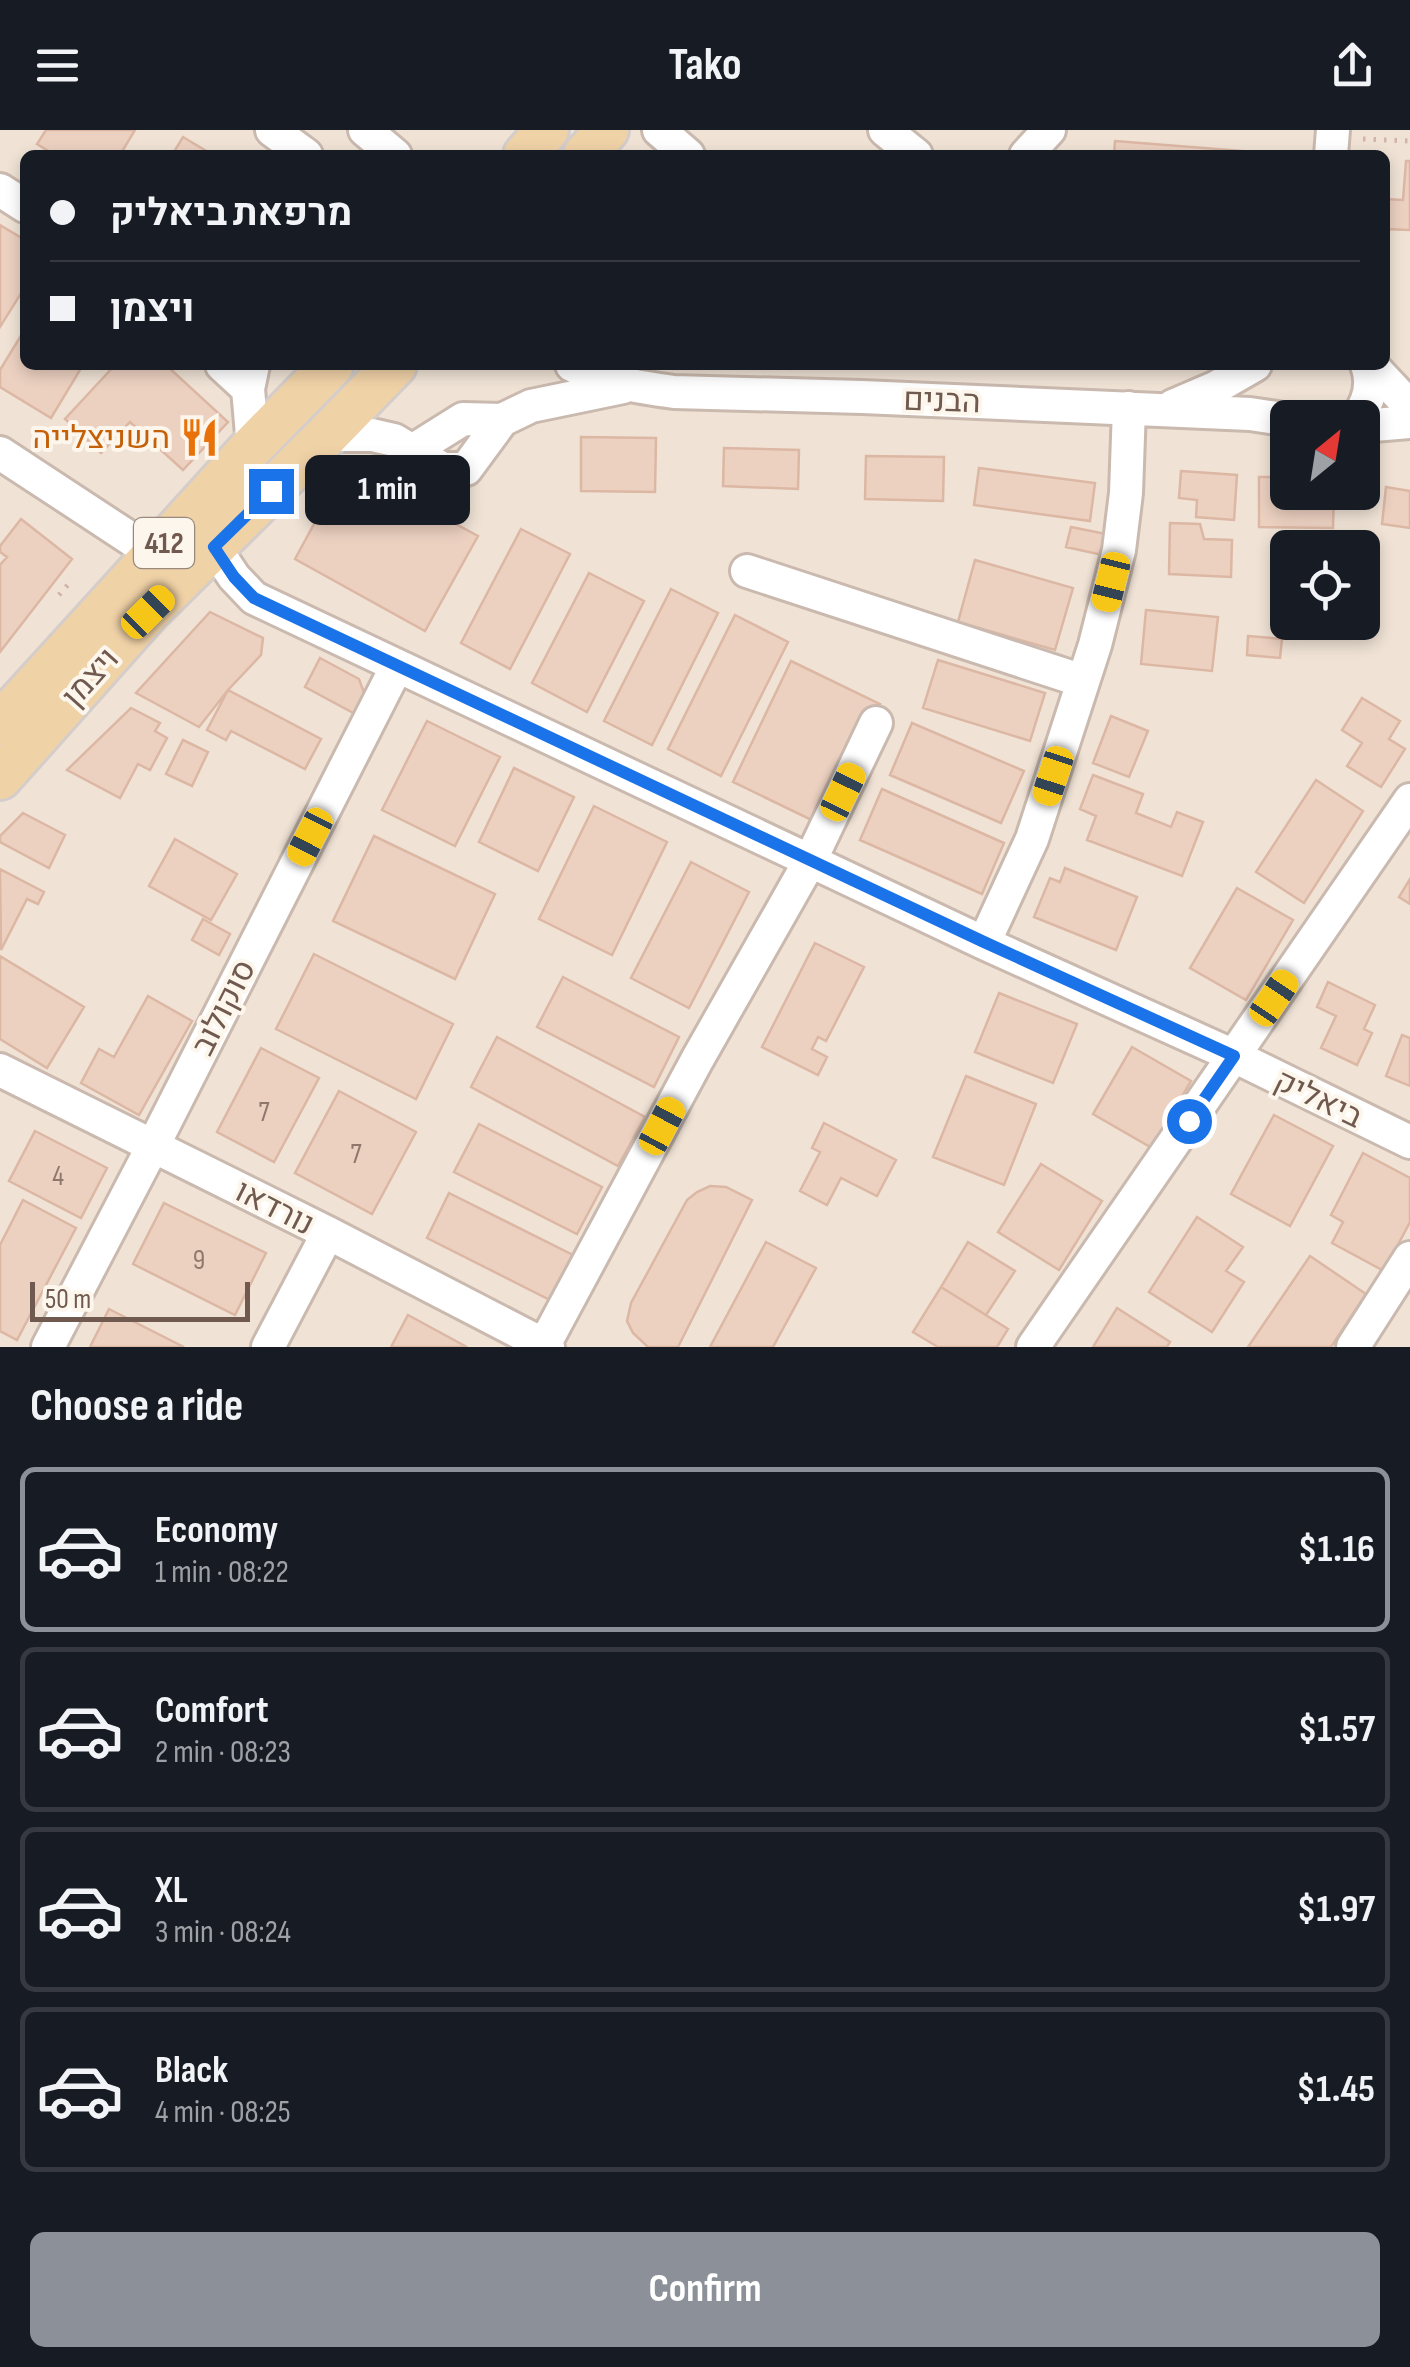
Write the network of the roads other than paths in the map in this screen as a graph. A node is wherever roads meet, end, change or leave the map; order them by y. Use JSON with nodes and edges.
{"nodes":[{"id":1,"x":272,"y":130,"type":"edge"},
{"id":2,"x":365,"y":130,"type":"edge"},
{"id":3,"x":547,"y":130,"type":"edge"},
{"id":4,"x":607,"y":130,"type":"edge"},
{"id":5,"x":659,"y":130,"type":"edge"},
{"id":6,"x":885,"y":130,"type":"edge"},
{"id":7,"x":1049,"y":130,"type":"edge"},
{"id":8,"x":299,"y":150,"type":"edge"},
{"id":9,"x":389,"y":150,"type":"edge"},
{"id":10,"x":529,"y":150,"type":"edge"},
{"id":11,"x":589,"y":150,"type":"edge"},
{"id":12,"x":682,"y":150,"type":"edge"},
{"id":13,"x":910,"y":150,"type":"edge"},
{"id":14,"x":1031,"y":150,"type":"edge"},
{"id":15,"x":327,"y":370,"type":"edge"},
{"id":16,"x":409,"y":370,"type":"edge"},
{"id":17,"x":581,"y":370,"type":"edge"},
{"id":18,"x":1246,"y":370,"type":"edge"},
{"id":19,"x":1269,"y":370,"type":"edge"},
{"id":20,"x":1370,"y":370,"type":"edge"},
{"id":21,"x":1374,"y":370,"type":"edge"},
{"id":22,"x":636,"y":376,"type":"edge"},
{"id":23,"x":250,"y":377,"type":"edge"},
{"id":24,"x":382,"y":378,"type":"edge"},
{"id":25,"x":863,"y":381,"type":"edge"},
{"id":26,"x":1271,"y":400,"type":"edge"},
{"id":27,"x":1367,"y":400,"type":"edge"},
{"id":28,"x":1410,"y":402,"type":"edge"},
{"id":29,"x":1129,"y":408,"type":"junction"},
{"id":30,"x":1164,"y":410,"type":"junction"},
{"id":31,"x":1270,"y":418,"type":"edge"},
{"id":32,"x":502,"y":420,"type":"junction"},
{"id":33,"x":1410,"y":422,"type":"edge"},
{"id":34,"x":1380,"y":424,"type":"edge"},
{"id":35,"x":328,"y":435,"type":"junction"},
{"id":36,"x":253,"y":446,"type":"junction"},
{"id":37,"x":412,"y":450,"type":"junction"},
{"id":38,"x":0,"y":453,"type":"edge"},
{"id":39,"x":214,"y":547,"type":"junction"},
{"id":40,"x":154,"y":554,"type":"junction"},
{"id":41,"x":747,"y":571,"type":"dead end"},
{"id":42,"x":396,"y":666,"type":"junction"},
{"id":43,"x":1083,"y":681,"type":"junction"},
{"id":44,"x":3,"y":716,"type":"edge"},
{"id":45,"x":876,"y":723,"type":"dead end"},
{"id":46,"x":0,"y":778,"type":"edge"},
{"id":47,"x":1410,"y":800,"type":"edge"},
{"id":48,"x":810,"y":861,"type":"junction"},
{"id":49,"x":984,"y":942,"type":"junction"},
{"id":50,"x":1234,"y":1056,"type":"junction"},
{"id":51,"x":0,"y":1070,"type":"edge"},
{"id":52,"x":1410,"y":1142,"type":"edge"},
{"id":53,"x":153,"y":1146,"type":"junction"},
{"id":54,"x":328,"y":1233,"type":"junction"},
{"id":55,"x":1410,"y":1258,"type":"edge"},
{"id":56,"x":545,"y":1346,"type":"edge"},
{"id":57,"x":48,"y":1347,"type":"edge"},
{"id":58,"x":268,"y":1347,"type":"edge"},
{"id":59,"x":1033,"y":1347,"type":"edge"},
{"id":60,"x":1353,"y":1347,"type":"edge"}],
"edges":[{"from":1,"to":8,"type":"street"},
{"from":2,"to":9,"type":"street"},
{"from":3,"to":10,"type":"main road"},
{"from":4,"to":11,"type":"main road"},
{"from":5,"to":12,"type":"street"},
{"from":6,"to":13,"type":"street"},
{"from":7,"to":14,"type":"street"},
{"from":15,"to":36,"type":"main road","name":"ויצמן","number":"412"},
{"from":16,"to":24,"type":"main road"},
{"from":17,"to":22,"type":"street","name":"הבנים"},
{"from":18,"to":30,"type":"street","name":"הבנים"},
{"from":19,"to":26,"type":"street"},
{"from":20,"to":27,"type":"street"},
{"from":21,"to":28,"type":"street"},
{"from":22,"to":25,"type":"street","name":"הבנים"},
{"from":22,"to":32,"type":"street"},
{"from":23,"to":36,"type":"street"},
{"from":24,"to":35,"type":"main road","name":"ויצמן","number":"412"},
{"from":25,"to":29,"type":"street","name":"הבנים"},
{"from":29,"to":30,"type":"street","name":"הבנים"},
{"from":29,"to":43,"type":"street"},
{"from":30,"to":31,"type":"street","name":"הבנים"},
{"from":32,"to":37,"type":"street"},
{"from":32,"to":37,"type":"street"},
{"from":33,"to":34,"type":"street"},
{"from":35,"to":37,"type":"street"},
{"from":35,"to":39,"type":"main road","name":"ויצמן","number":"412"},
{"from":36,"to":40,"type":"main road","name":"ויצמן","number":"412"},
{"from":38,"to":40,"type":"street"},
{"from":39,"to":42,"type":"street","name":"ביאליק"},
{"from":39,"to":46,"type":"main road","name":"ויצמן","number":"412"},
{"from":40,"to":44,"type":"main road","name":"ויצמן","number":"412"},
{"from":41,"to":43,"type":"street"},
{"from":42,"to":48,"type":"street","name":"ביאליק"},
{"from":42,"to":53,"type":"street","name":"סוקולוב"},
{"from":43,"to":49,"type":"street"},
{"from":45,"to":48,"type":"street"},
{"from":47,"to":50,"type":"street"},
{"from":48,"to":49,"type":"street","name":"ביאליק"},
{"from":48,"to":56,"type":"street"},
{"from":49,"to":50,"type":"street","name":"ביאליק"},
{"from":50,"to":52,"type":"street","name":"ביאליק"},
{"from":50,"to":59,"type":"street"},
{"from":51,"to":53,"type":"street","name":"נורדאו"},
{"from":53,"to":54,"type":"street","name":"נורדאו"},
{"from":53,"to":57,"type":"street","name":"סוקולוב"},
{"from":54,"to":56,"type":"street","name":"נורדאו"},
{"from":54,"to":58,"type":"street"},
{"from":55,"to":60,"type":"street"}]}
